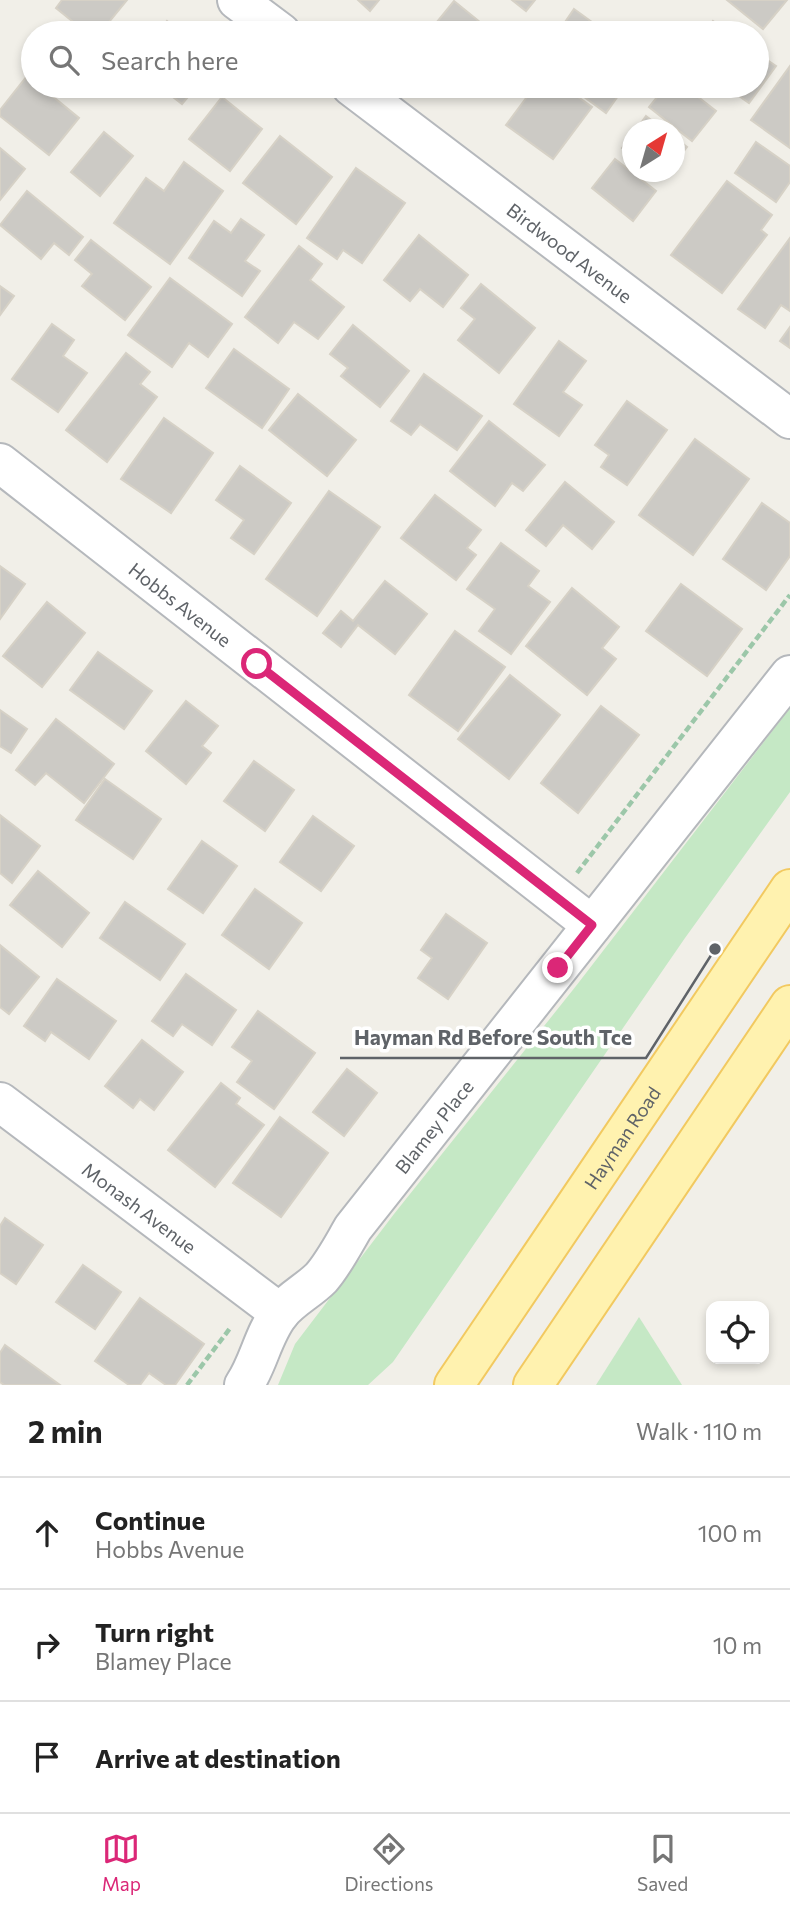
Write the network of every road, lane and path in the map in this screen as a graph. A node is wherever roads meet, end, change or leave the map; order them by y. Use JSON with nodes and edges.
{"nodes":[{"id":1,"x":237,"y":0,"type":"edge"},
{"id":2,"x":265,"y":21,"type":"edge"},
{"id":3,"x":367,"y":98,"type":"edge"},
{"id":4,"x":790,"y":419,"type":"edge"},
{"id":5,"x":0,"y":463,"type":"edge"},
{"id":6,"x":790,"y":595,"type":"edge"},
{"id":7,"x":790,"y":675,"type":"edge"},
{"id":8,"x":790,"y":889,"type":"edge"},
{"id":9,"x":558,"y":898,"type":"junction"},
{"id":10,"x":592,"y":925,"type":"junction"},
{"id":11,"x":790,"y":1005,"type":"edge"},
{"id":12,"x":0,"y":1102,"type":"edge"},
{"id":13,"x":280,"y":1313,"type":"junction"},
{"id":14,"x":231,"y":1327,"type":"dead end"},
{"id":15,"x":187,"y":1385,"type":"edge"},
{"id":16,"x":244,"y":1385,"type":"edge"},
{"id":17,"x":454,"y":1385,"type":"edge"},
{"id":18,"x":533,"y":1385,"type":"edge"}],
"edges":[{"from":1,"to":2,"type":"street"},
{"from":3,"to":4,"type":"street","name":"Birdwood Avenue"},
{"from":5,"to":9,"type":"street","name":"Hobbs Avenue"},
{"from":6,"to":9,"type":"path"},
{"from":7,"to":10,"type":"street","name":"Blamey Place"},
{"from":8,"to":17,"type":"main road","name":"Hayman Road"},
{"from":9,"to":10,"type":"street","name":"Hobbs Avenue"},
{"from":10,"to":13,"type":"street","name":"Blamey Place"},
{"from":11,"to":18,"type":"main road"},
{"from":12,"to":13,"type":"street","name":"Monash Avenue"},
{"from":13,"to":16,"type":"street","name":"Blamey Place"},
{"from":14,"to":15,"type":"path"}]}
